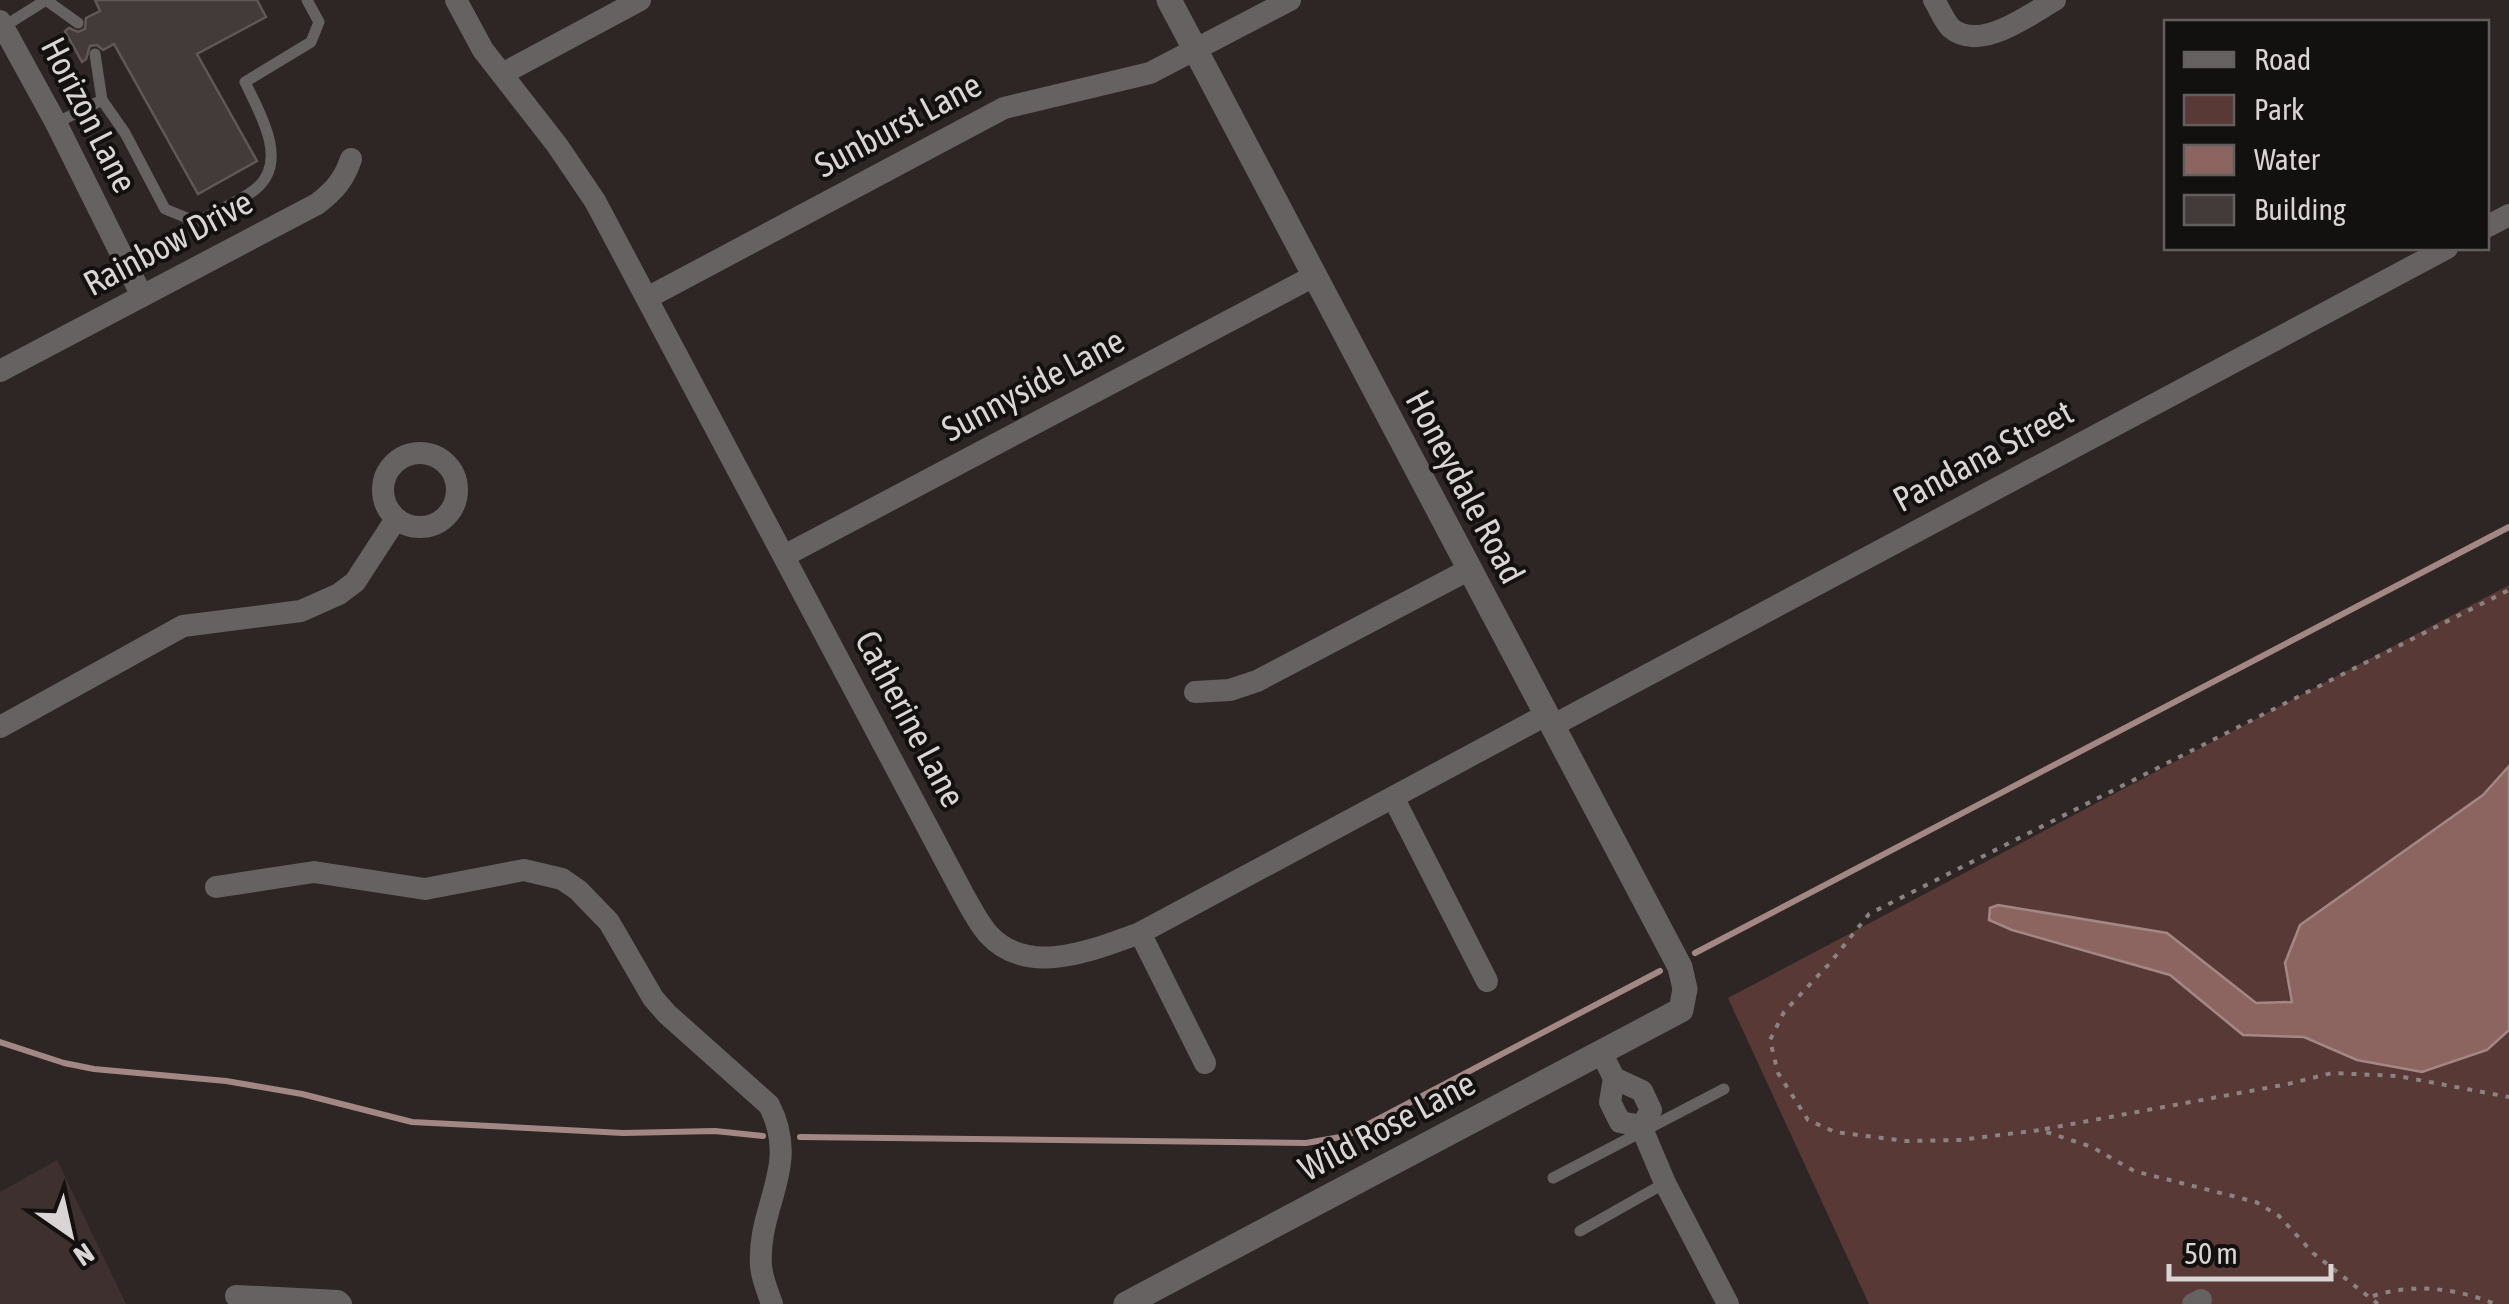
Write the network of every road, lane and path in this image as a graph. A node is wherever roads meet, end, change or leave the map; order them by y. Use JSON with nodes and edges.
{"nodes":[{"id":1,"x":46,"y":0,"type":"edge"},
{"id":2,"x":306,"y":0,"type":"edge"},
{"id":3,"x":456,"y":0,"type":"edge"},
{"id":4,"x":640,"y":0,"type":"edge"},
{"id":5,"x":1169,"y":0,"type":"edge"},
{"id":6,"x":1290,"y":0,"type":"edge"},
{"id":7,"x":1934,"y":0,"type":"edge"},
{"id":8,"x":2056,"y":0,"type":"edge"},
{"id":9,"x":78,"y":23,"type":"dead end"},
{"id":10,"x":2,"y":24,"type":"edge"},
{"id":11,"x":1196,"y":50,"type":"junction"},
{"id":12,"x":96,"y":54,"type":"dead end"},
{"id":13,"x":502,"y":74,"type":"junction"},
{"id":14,"x":102,"y":100,"type":"junction"},
{"id":15,"x":56,"y":123,"type":"junction"},
{"id":16,"x":351,"y":159,"type":"dead end"},
{"id":17,"x":2444,"y":250,"type":"edge"},
{"id":18,"x":1314,"y":276,"type":"junction"},
{"id":19,"x":142,"y":296,"type":"junction"},
{"id":20,"x":646,"y":298,"type":"junction"},
{"id":21,"x":0,"y":372,"type":"edge"},
{"id":22,"x":396,"y":519,"type":"dead end"},
{"id":23,"x":784,"y":556,"type":"junction"},
{"id":24,"x":1470,"y":570,"type":"junction"},
{"id":25,"x":2509,"y":590,"type":"edge"},
{"id":26,"x":1194,"y":692,"type":"dead end"},
{"id":27,"x":1550,"y":720,"type":"junction"},
{"id":28,"x":0,"y":727,"type":"edge"},
{"id":29,"x":1394,"y":799,"type":"junction"},
{"id":30,"x":216,"y":887,"type":"dead end"},
{"id":31,"x":1140,"y":933,"type":"junction"},
{"id":32,"x":1487,"y":981,"type":"dead end"},
{"id":33,"x":1680,"y":1010,"type":"joint"},
{"id":34,"x":1601,"y":1052,"type":"junction"},
{"id":35,"x":1205,"y":1063,"type":"dead end"},
{"id":36,"x":1724,"y":1090,"type":"dead end"},
{"id":37,"x":2509,"y":1096,"type":"edge"},
{"id":38,"x":1642,"y":1129,"type":"junction"},
{"id":39,"x":2040,"y":1130,"type":"junction"},
{"id":40,"x":1554,"y":1178,"type":"dead end"},
{"id":41,"x":1666,"y":1183,"type":"junction"},
{"id":42,"x":1580,"y":1231,"type":"dead end"},
{"id":43,"x":236,"y":1296,"type":"dead end"},
{"id":44,"x":2371,"y":1297,"type":"junction"},
{"id":45,"x":341,"y":1304,"type":"edge"},
{"id":46,"x":772,"y":1304,"type":"edge"},
{"id":47,"x":1126,"y":1304,"type":"edge"},
{"id":48,"x":1728,"y":1304,"type":"edge"},
{"id":49,"x":2378,"y":1304,"type":"edge"},
{"id":50,"x":2495,"y":1304,"type":"edge"}],
"edges":[{"from":1,"to":9,"type":"lane"},
{"from":1,"to":10,"type":"lane"},
{"from":2,"to":14,"type":"lane"},
{"from":3,"to":13,"type":"street","name":"Catherine Lane"},
{"from":4,"to":13,"type":"street"},
{"from":5,"to":11,"type":"street","name":"Honeydale Road"},
{"from":6,"to":11,"type":"street","name":"Sunburst Lane"},
{"from":7,"to":8,"type":"street"},
{"from":10,"to":15,"type":"street","name":"Horizon Lane"},
{"from":11,"to":18,"type":"street","name":"Honeydale Road"},
{"from":11,"to":20,"type":"street","name":"Sunburst Lane"},
{"from":12,"to":14,"type":"lane"},
{"from":13,"to":20,"type":"street","name":"Catherine Lane"},
{"from":14,"to":15,"type":"lane"},
{"from":15,"to":19,"type":"street","name":"Horizon Lane"},
{"from":16,"to":19,"type":"street","name":"Rainbow Drive"},
{"from":17,"to":27,"type":"street","name":"Pandana Street"},
{"from":18,"to":23,"type":"street","name":"Sunnyside Lane"},
{"from":18,"to":24,"type":"street","name":"Honeydale Road"},
{"from":19,"to":21,"type":"street","name":"Rainbow Drive"},
{"from":20,"to":23,"type":"street","name":"Catherine Lane"},
{"from":22,"to":28,"type":"street"},
{"from":23,"to":31,"type":"street","name":"Catherine Lane"},
{"from":24,"to":26,"type":"street"},
{"from":24,"to":27,"type":"street","name":"Honeydale Road"},
{"from":25,"to":39,"type":"path"},
{"from":27,"to":29,"type":"street","name":"Catherine Lane"},
{"from":27,"to":33,"type":"street","name":"Honeydale Road"},
{"from":29,"to":31,"type":"street","name":"Catherine Lane"},
{"from":29,"to":32,"type":"street"},
{"from":30,"to":46,"type":"street"},
{"from":31,"to":35,"type":"street"},
{"from":33,"to":34,"type":"street","name":"Wild Rose Lane"},
{"from":34,"to":38,"type":"street"},
{"from":34,"to":47,"type":"street","name":"Wild Rose Lane"},
{"from":36,"to":38,"type":"lane"},
{"from":37,"to":39,"type":"path"},
{"from":38,"to":40,"type":"lane"},
{"from":38,"to":41,"type":"street"},
{"from":39,"to":44,"type":"path"},
{"from":41,"to":42,"type":"lane"},
{"from":41,"to":48,"type":"street"},
{"from":43,"to":45,"type":"street"},
{"from":44,"to":49,"type":"path"},
{"from":44,"to":50,"type":"path"}]}
